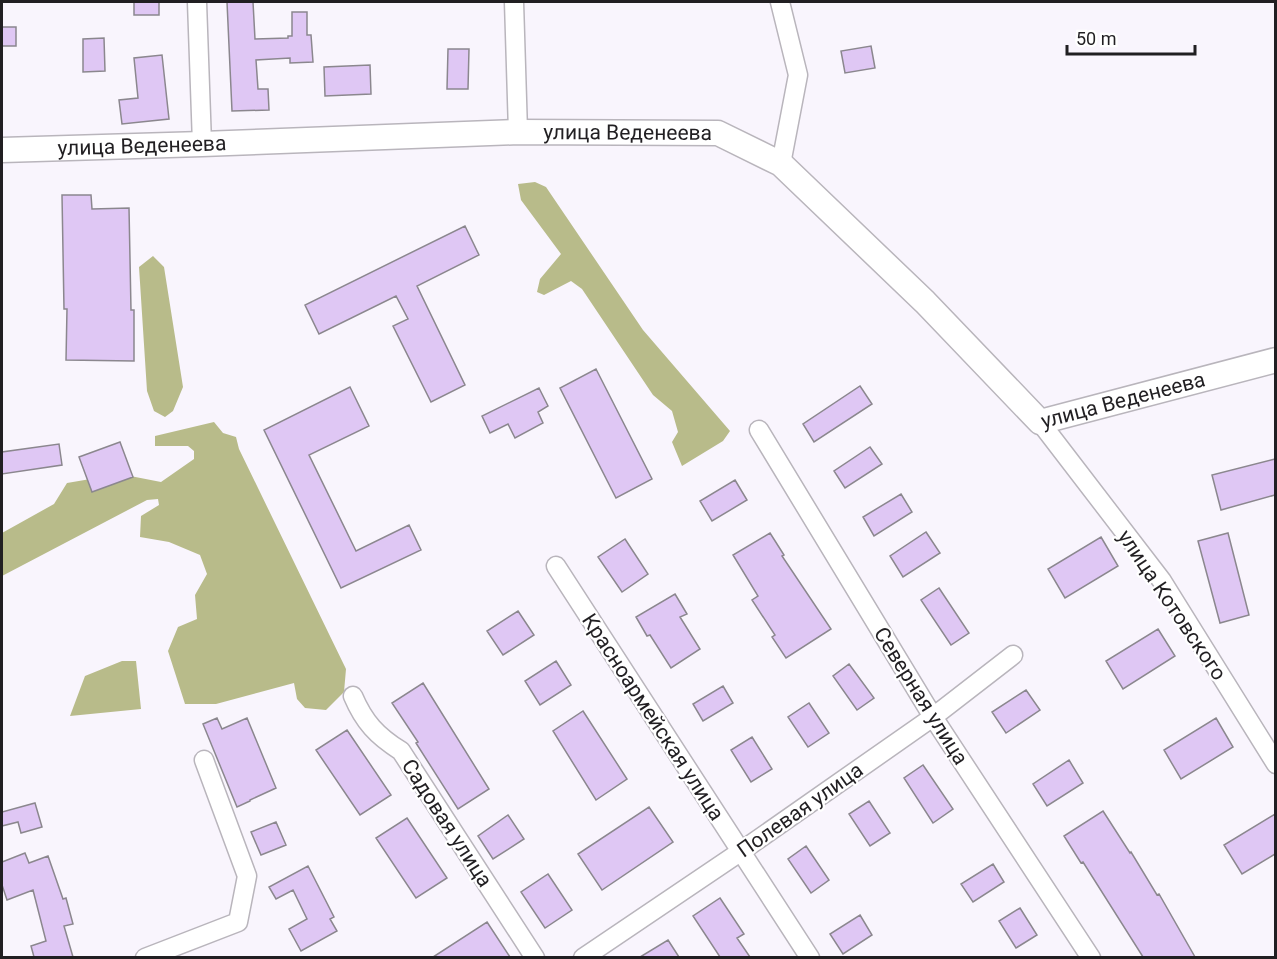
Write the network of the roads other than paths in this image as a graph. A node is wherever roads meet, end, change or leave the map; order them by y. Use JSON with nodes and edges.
{"nodes":[{"id":1,"x":197,"y":2,"type":"edge"},
{"id":2,"x":514,"y":2,"type":"edge"},
{"id":3,"x":780,"y":2,"type":"edge"},
{"id":4,"x":518,"y":132,"type":"junction"},
{"id":5,"x":202,"y":144,"type":"junction"},
{"id":6,"x":2,"y":150,"type":"edge"},
{"id":7,"x":781,"y":164,"type":"junction"},
{"id":8,"x":1275,"y":360,"type":"edge"},
{"id":9,"x":1040,"y":422,"type":"junction"},
{"id":10,"x":759,"y":430,"type":"dead end"},
{"id":11,"x":556,"y":566,"type":"dead end"},
{"id":12,"x":1012,"y":655,"type":"dead end"},
{"id":13,"x":353,"y":696,"type":"dead end"},
{"id":14,"x":933,"y":717,"type":"junction"},
{"id":15,"x":204,"y":760,"type":"dead end"},
{"id":16,"x":1275,"y":764,"type":"edge"},
{"id":17,"x":740,"y":852,"type":"junction"},
{"id":18,"x":145,"y":957,"type":"edge"},
{"id":19,"x":535,"y":957,"type":"edge"},
{"id":20,"x":583,"y":957,"type":"edge"},
{"id":21,"x":810,"y":957,"type":"edge"},
{"id":22,"x":1091,"y":957,"type":"edge"}],
"edges":[{"from":1,"to":5,"type":"street"},
{"from":2,"to":4,"type":"street"},
{"from":3,"to":7,"type":"street"},
{"from":4,"to":5,"type":"main road","name":"улица Веденеева"},
{"from":4,"to":7,"type":"main road","name":"улица Веденеева"},
{"from":5,"to":6,"type":"main road","name":"улица Веденеева"},
{"from":7,"to":9,"type":"main road","name":"улица Веденеева"},
{"from":8,"to":9,"type":"main road","name":"улица Веденеева"},
{"from":9,"to":16,"type":"street","name":"улица Котовского"},
{"from":10,"to":14,"type":"street","name":"Северная улица"},
{"from":11,"to":17,"type":"street","name":"Красноармейская улица"},
{"from":12,"to":14,"type":"street","name":"Полевая улица"},
{"from":13,"to":19,"type":"street","name":"Садовая улица"},
{"from":14,"to":17,"type":"street","name":"Полевая улица"},
{"from":14,"to":22,"type":"street","name":"Северная улица"},
{"from":15,"to":18,"type":"street"},
{"from":17,"to":20,"type":"street","name":"Полевая улица"},
{"from":17,"to":21,"type":"street","name":"Красноармейская улица"}]}
